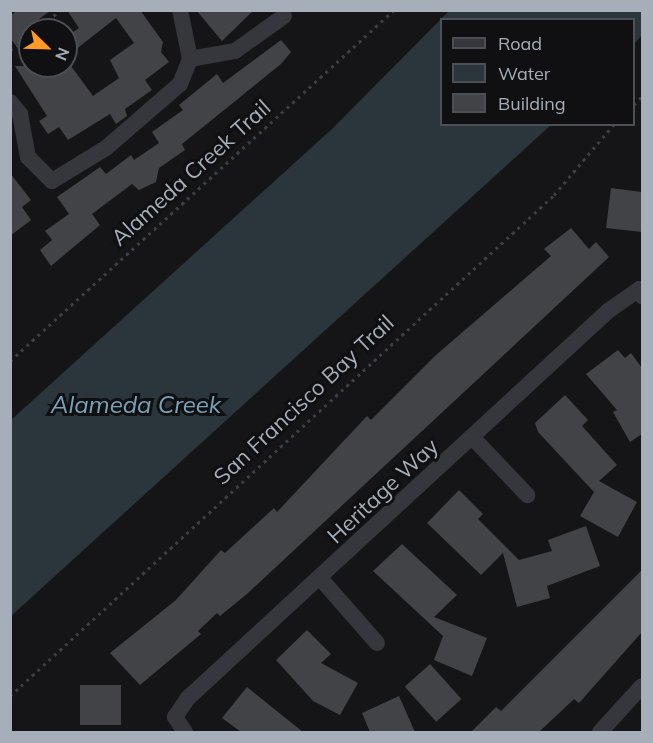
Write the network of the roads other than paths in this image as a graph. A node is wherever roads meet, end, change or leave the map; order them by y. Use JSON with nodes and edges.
{"nodes":[{"id":1,"x":180,"y":10,"type":"edge"},
{"id":2,"x":284,"y":16,"type":"dead end"},
{"id":3,"x":190,"y":59,"type":"junction"},
{"id":4,"x":10,"y":102,"type":"edge"},
{"id":5,"x":640,"y":292,"type":"edge"},
{"id":6,"x":473,"y":438,"type":"junction"},
{"id":7,"x":527,"y":495,"type":"dead end"},
{"id":8,"x":321,"y":579,"type":"junction"},
{"id":9,"x":377,"y":643,"type":"dead end"},
{"id":10,"x":642,"y":686,"type":"edge"},
{"id":11,"x":185,"y":732,"type":"edge"},
{"id":12,"x":600,"y":732,"type":"edge"}],
"edges":[{"from":1,"to":3,"type":"street"},
{"from":2,"to":3,"type":"street"},
{"from":3,"to":4,"type":"street"},
{"from":5,"to":6,"type":"street","name":"Heritage Way"},
{"from":6,"to":7,"type":"street"},
{"from":6,"to":8,"type":"street","name":"Heritage Way"},
{"from":8,"to":9,"type":"street"},
{"from":8,"to":11,"type":"street","name":"Heritage Way"},
{"from":10,"to":12,"type":"street"}]}
